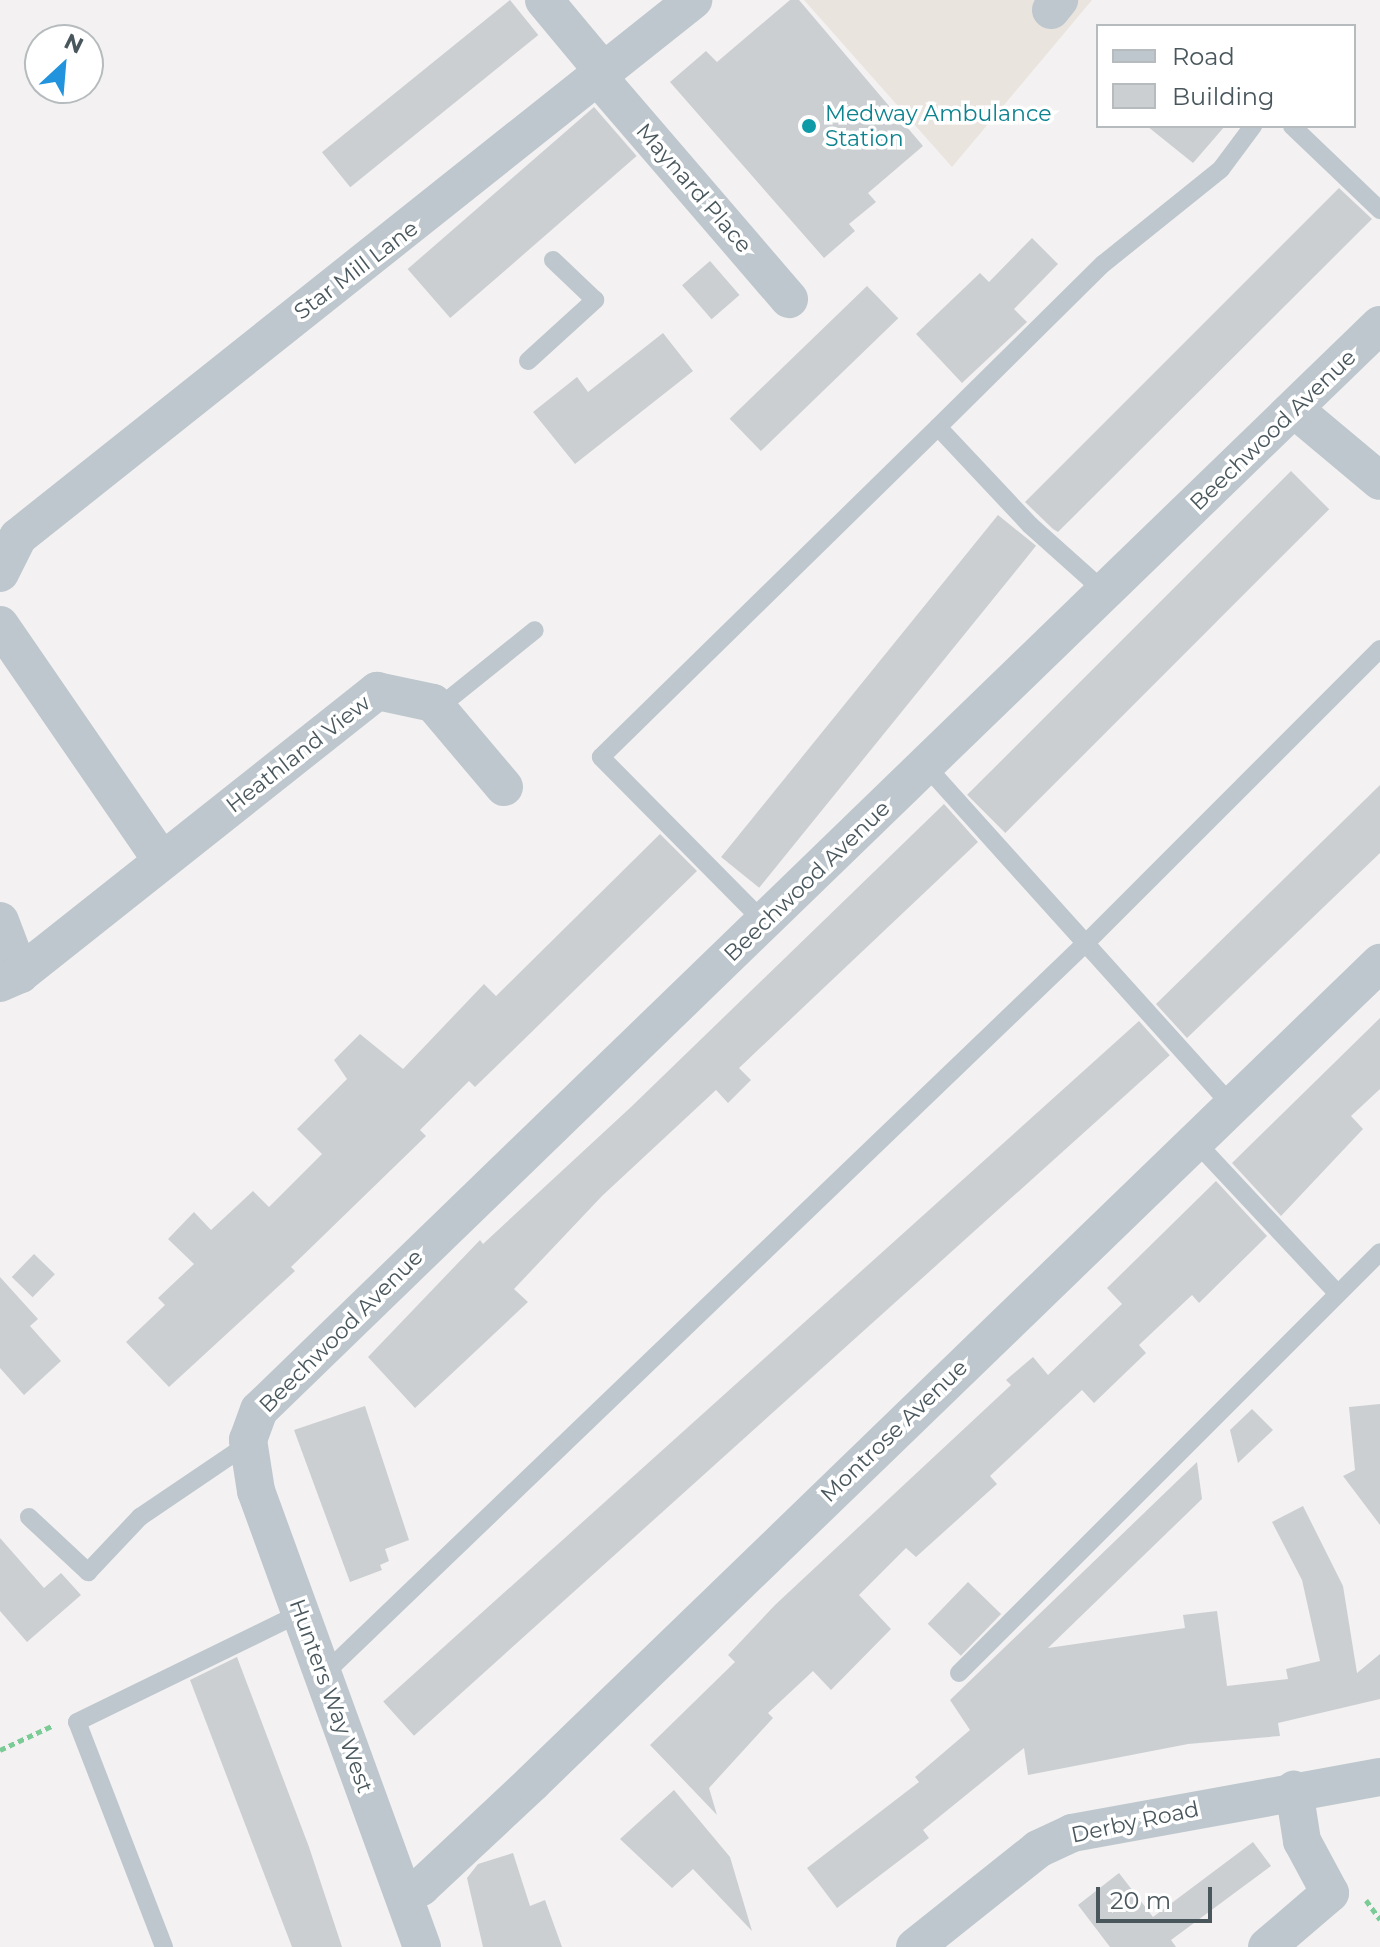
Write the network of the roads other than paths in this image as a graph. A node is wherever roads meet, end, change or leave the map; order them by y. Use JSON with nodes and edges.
{"nodes":[{"id":1,"x":544,"y":0,"type":"edge"},
{"id":2,"x":693,"y":0,"type":"edge"},
{"id":3,"x":601,"y":74,"type":"junction"},
{"id":4,"x":1252,"y":128,"type":"edge"},
{"id":5,"x":1294,"y":128,"type":"edge"},
{"id":6,"x":1380,"y":210,"type":"edge"},
{"id":7,"x":553,"y":260,"type":"dead end"},
{"id":8,"x":789,"y":299,"type":"dead end"},
{"id":9,"x":1380,"y":325,"type":"edge"},
{"id":10,"x":528,"y":361,"type":"dead end"},
{"id":11,"x":1294,"y":409,"type":"junction"},
{"id":12,"x":938,"y":427,"type":"junction"},
{"id":13,"x":1380,"y":481,"type":"edge"},
{"id":14,"x":0,"y":573,"type":"edge"},
{"id":15,"x":1106,"y":593,"type":"junction"},
{"id":16,"x":0,"y":625,"type":"edge"},
{"id":17,"x":535,"y":630,"type":"dead end"},
{"id":18,"x":1380,"y":649,"type":"edge"},
{"id":19,"x":438,"y":708,"type":"junction"},
{"id":20,"x":926,"y":766,"type":"junction"},
{"id":21,"x":504,"y":787,"type":"dead end"},
{"id":22,"x":162,"y":861,"type":"junction"},
{"id":23,"x":0,"y":921,"type":"edge"},
{"id":24,"x":764,"y":922,"type":"junction"},
{"id":25,"x":1088,"y":941,"type":"junction"},
{"id":26,"x":1380,"y":963,"type":"edge"},
{"id":27,"x":10,"y":978,"type":"edge"},
{"id":28,"x":1230,"y":1104,"type":"junction"},
{"id":29,"x":1194,"y":1140,"type":"junction"},
{"id":30,"x":1380,"y":1252,"type":"edge"},
{"id":31,"x":1336,"y":1292,"type":"junction"},
{"id":32,"x":248,"y":1444,"type":"junction"},
{"id":33,"x":29,"y":1517,"type":"dead end"},
{"id":34,"x":300,"y":1613,"type":"junction"},
{"id":35,"x":959,"y":1673,"type":"dead end"},
{"id":36,"x":323,"y":1675,"type":"junction"},
{"id":37,"x":1380,"y":1777,"type":"edge"},
{"id":38,"x":1294,"y":1790,"type":"junction"},
{"id":39,"x":404,"y":1895,"type":"junction"},
{"id":40,"x":164,"y":1947,"type":"edge"},
{"id":41,"x":422,"y":1947,"type":"edge"},
{"id":42,"x":915,"y":1947,"type":"edge"},
{"id":43,"x":1267,"y":1947,"type":"edge"}],
"edges":[{"from":1,"to":3,"type":"street","name":"Maynard Place"},
{"from":2,"to":3,"type":"street","name":"Star Mill Lane"},
{"from":3,"to":8,"type":"street","name":"Maynard Place"},
{"from":3,"to":14,"type":"street","name":"Star Mill Lane"},
{"from":4,"to":12,"type":"lane"},
{"from":5,"to":6,"type":"lane"},
{"from":7,"to":10,"type":"lane"},
{"from":9,"to":11,"type":"street","name":"Beechwood Avenue"},
{"from":11,"to":13,"type":"street"},
{"from":11,"to":15,"type":"street","name":"Beechwood Avenue"},
{"from":12,"to":15,"type":"lane"},
{"from":12,"to":24,"type":"lane"},
{"from":15,"to":20,"type":"street","name":"Beechwood Avenue"},
{"from":16,"to":22,"type":"street"},
{"from":17,"to":19,"type":"lane"},
{"from":18,"to":25,"type":"lane"},
{"from":19,"to":21,"type":"street"},
{"from":19,"to":22,"type":"street","name":"Heathland View"},
{"from":20,"to":24,"type":"street","name":"Beechwood Avenue"},
{"from":20,"to":25,"type":"lane"},
{"from":22,"to":27,"type":"street","name":"Heathland View"},
{"from":23,"to":27,"type":"street","name":"Heathland View"},
{"from":24,"to":32,"type":"street","name":"Beechwood Avenue"},
{"from":25,"to":28,"type":"lane"},
{"from":25,"to":36,"type":"lane"},
{"from":26,"to":28,"type":"street","name":"Montrose Avenue"},
{"from":28,"to":29,"type":"street","name":"Montrose Avenue"},
{"from":29,"to":31,"type":"lane"},
{"from":29,"to":39,"type":"street","name":"Montrose Avenue"},
{"from":30,"to":31,"type":"lane"},
{"from":31,"to":35,"type":"lane"},
{"from":32,"to":33,"type":"lane"},
{"from":32,"to":34,"type":"street","name":"Hunters Way West"},
{"from":34,"to":36,"type":"street","name":"Hunters Way West"},
{"from":34,"to":40,"type":"lane"},
{"from":36,"to":39,"type":"street","name":"Hunters Way West"},
{"from":37,"to":38,"type":"street","name":"Derby Road"},
{"from":38,"to":42,"type":"street","name":"Derby Road"},
{"from":38,"to":43,"type":"street"},
{"from":39,"to":41,"type":"street","name":"Hunters Way West"}]}
